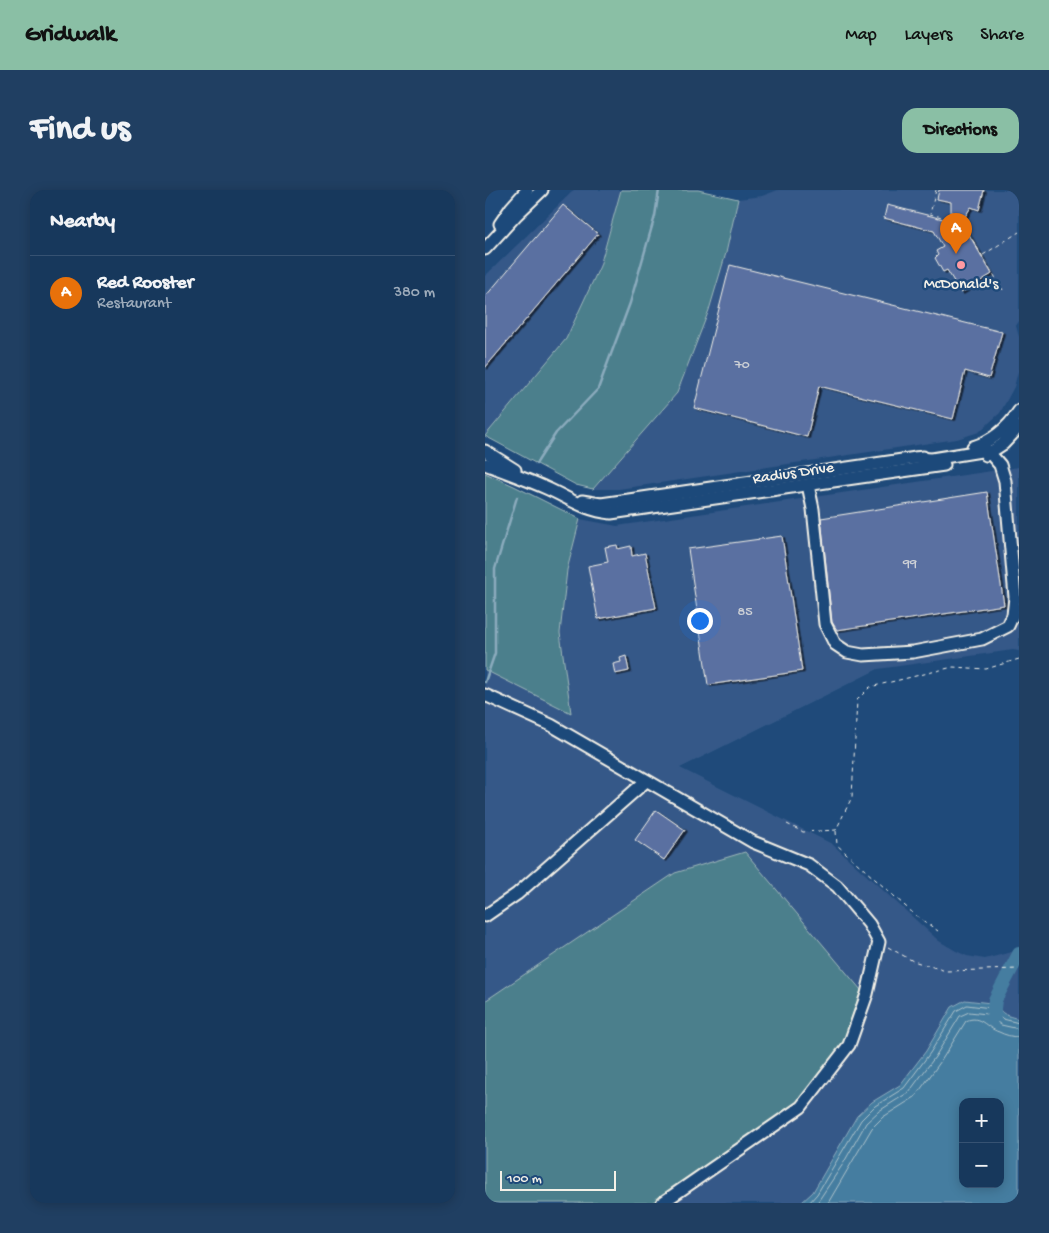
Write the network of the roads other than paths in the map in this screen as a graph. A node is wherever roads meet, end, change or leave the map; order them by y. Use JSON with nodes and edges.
{"nodes":[{"id":1,"x":527,"y":190,"type":"edge"},
{"id":2,"x":542,"y":190,"type":"edge"},
{"id":3,"x":485,"y":247,"type":"edge"},
{"id":4,"x":1019,"y":411,"type":"edge"},
{"id":5,"x":1019,"y":427,"type":"edge"},
{"id":6,"x":1001,"y":432,"type":"junction"},
{"id":7,"x":485,"y":451,"type":"edge"},
{"id":8,"x":991,"y":452,"type":"junction"},
{"id":9,"x":915,"y":458,"type":"junction"},
{"id":10,"x":485,"y":464,"type":"edge"},
{"id":11,"x":789,"y":477,"type":"junction"},
{"id":12,"x":862,"y":477,"type":"junction"},
{"id":13,"x":536,"y":484,"type":"junction"},
{"id":14,"x":808,"y":485,"type":"junction"},
{"id":15,"x":771,"y":490,"type":"junction"},
{"id":16,"x":697,"y":491,"type":"junction"},
{"id":17,"x":564,"y":496,"type":"junction"},
{"id":18,"x":485,"y":695,"type":"edge"},
{"id":19,"x":646,"y":780,"type":"junction"},
{"id":20,"x":485,"y":916,"type":"edge"},
{"id":21,"x":662,"y":1203,"type":"edge"}],
"edges":[{"from":1,"to":3,"type":"street"},
{"from":2,"to":3,"type":"street"},
{"from":4,"to":6,"type":"street","name":"Radius Drive"},
{"from":5,"to":8,"type":"street","name":"Radius Drive"},
{"from":6,"to":8,"type":"street"},
{"from":6,"to":9,"type":"street","name":"Radius Drive"},
{"from":7,"to":13,"type":"street","name":"Radius Drive"},
{"from":8,"to":9,"type":"street"},
{"from":8,"to":12,"type":"street","name":"Radius Drive"},
{"from":8,"to":14,"type":"street"},
{"from":9,"to":11,"type":"street","name":"Radius Drive"},
{"from":10,"to":13,"type":"street","name":"Radius Drive"},
{"from":11,"to":12,"type":"street"},
{"from":11,"to":16,"type":"street","name":"Radius Drive"},
{"from":12,"to":14,"type":"street","name":"Radius Drive"},
{"from":13,"to":17,"type":"street","name":"Radius Drive"},
{"from":14,"to":15,"type":"street","name":"Radius Drive"},
{"from":15,"to":16,"type":"street"},
{"from":15,"to":17,"type":"street","name":"Radius Drive"},
{"from":16,"to":17,"type":"street","name":"Radius Drive"},
{"from":18,"to":19,"type":"street"},
{"from":19,"to":20,"type":"street"},
{"from":19,"to":21,"type":"street"}]}
